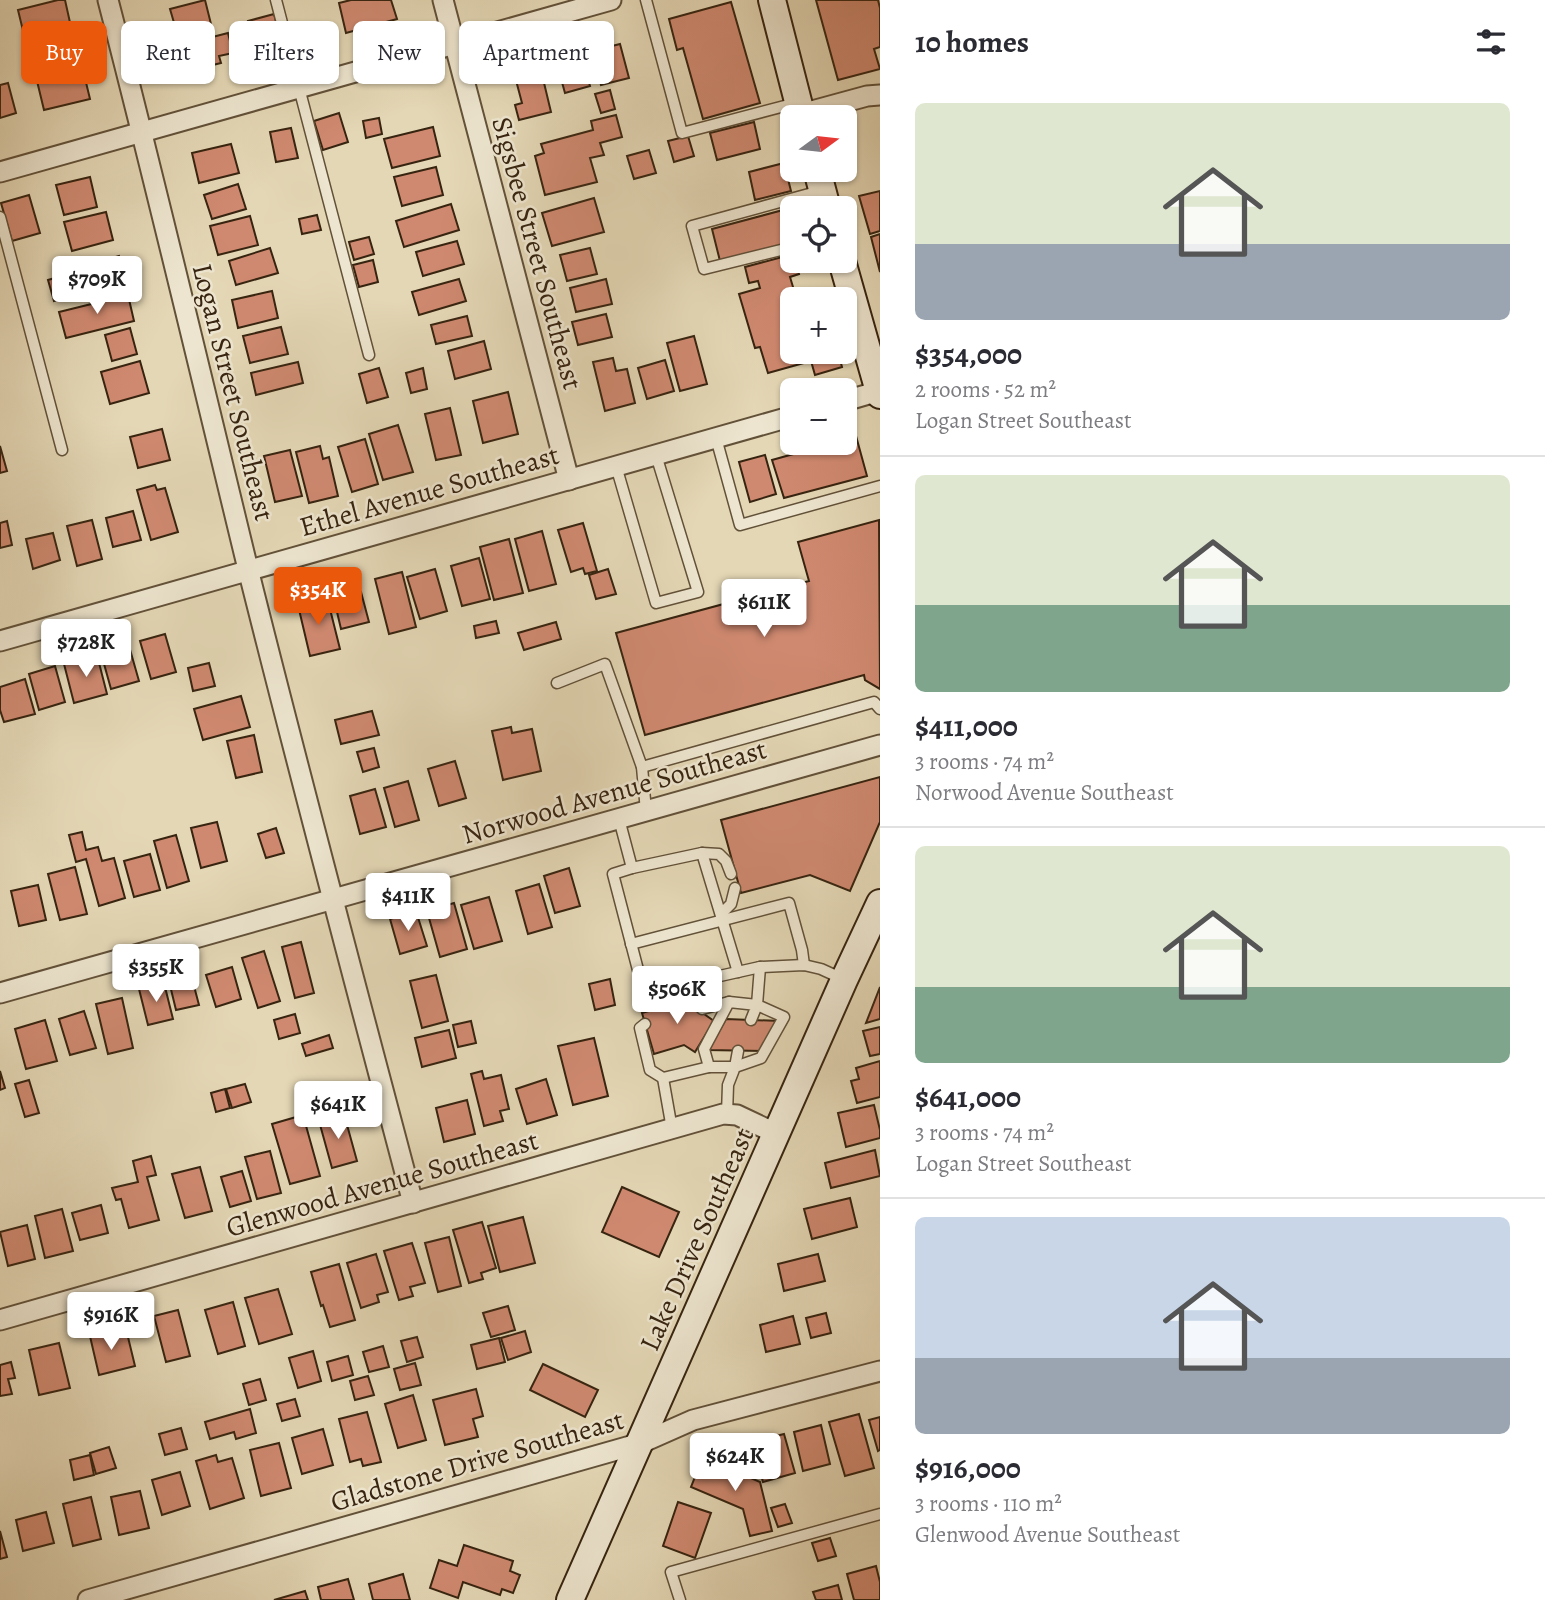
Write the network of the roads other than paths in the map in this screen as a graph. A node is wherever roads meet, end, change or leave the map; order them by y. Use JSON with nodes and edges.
{"nodes":[{"id":1,"x":108,"y":0,"type":"edge"},
{"id":2,"x":276,"y":0,"type":"edge"},
{"id":3,"x":443,"y":0,"type":"edge"},
{"id":4,"x":611,"y":0,"type":"edge"},
{"id":5,"x":646,"y":0,"type":"edge"},
{"id":6,"x":772,"y":0,"type":"edge"},
{"id":7,"x":455,"y":44,"type":"junction"},
{"id":8,"x":299,"y":89,"type":"junction"},
{"id":9,"x":880,"y":95,"type":"edge"},
{"id":10,"x":798,"y":105,"type":"edge"},
{"id":11,"x":827,"y":105,"type":"edge"},
{"id":12,"x":780,"y":115,"type":"edge"},
{"id":13,"x":142,"y":133,"type":"junction"},
{"id":14,"x":0,"y":172,"type":"edge"},
{"id":15,"x":822,"y":189,"type":"edge"},
{"id":16,"x":797,"y":196,"type":"edge"},
{"id":17,"x":780,"y":201,"type":"edge"},
{"id":18,"x":0,"y":217,"type":"edge"},
{"id":19,"x":780,"y":250,"type":"edge"},
{"id":20,"x":846,"y":273,"type":"edge"},
{"id":21,"x":873,"y":346,"type":"edge"},
{"id":22,"x":369,"y":355,"type":"dead end"},
{"id":23,"x":880,"y":392,"type":"edge"},
{"id":24,"x":857,"y":398,"type":"edge"},
{"id":25,"x":780,"y":420,"type":"edge"},
{"id":26,"x":716,"y":438,"type":"junction"},
{"id":27,"x":62,"y":450,"type":"dead end"},
{"id":28,"x":656,"y":455,"type":"junction"},
{"id":29,"x":616,"y":466,"type":"junction"},
{"id":30,"x":569,"y":480,"type":"junction"},
{"id":31,"x":880,"y":486,"type":"edge"},
{"id":32,"x":249,"y":571,"type":"junction"},
{"id":33,"x":0,"y":642,"type":"edge"},
{"id":34,"x":556,"y":683,"type":"dead end"},
{"id":35,"x":880,"y":709,"type":"edge"},
{"id":36,"x":880,"y":745,"type":"edge"},
{"id":37,"x":642,"y":767,"type":"junction"},
{"id":38,"x":646,"y":811,"type":"junction"},
{"id":39,"x":619,"y":818,"type":"junction"},
{"id":40,"x":702,"y":853,"type":"junction"},
{"id":41,"x":632,"y":868,"type":"junction"},
{"id":42,"x":731,"y":874,"type":"dead end"},
{"id":43,"x":735,"y":888,"type":"dead end"},
{"id":44,"x":333,"y":899,"type":"junction"},
{"id":45,"x":880,"y":902,"type":"edge"},
{"id":46,"x":722,"y":917,"type":"junction"},
{"id":47,"x":631,"y":944,"type":"junction"},
{"id":48,"x":804,"y":965,"type":"junction"},
{"id":49,"x":760,"y":967,"type":"junction"},
{"id":50,"x":738,"y":972,"type":"junction"},
{"id":51,"x":844,"y":980,"type":"junction"},
{"id":52,"x":0,"y":992,"type":"edge"},
{"id":53,"x":729,"y":1002,"type":"junction"},
{"id":54,"x":757,"y":1004,"type":"junction"},
{"id":55,"x":702,"y":1009,"type":"dead end"},
{"id":56,"x":751,"y":1020,"type":"dead end"},
{"id":57,"x":645,"y":1024,"type":"dead end"},
{"id":58,"x":738,"y":1051,"type":"dead end"},
{"id":59,"x":709,"y":1067,"type":"junction"},
{"id":60,"x":735,"y":1067,"type":"junction"},
{"id":61,"x":663,"y":1078,"type":"junction"},
{"id":62,"x":727,"y":1114,"type":"junction"},
{"id":63,"x":672,"y":1129,"type":"junction"},
{"id":64,"x":777,"y":1134,"type":"junction"},
{"id":65,"x":413,"y":1203,"type":"junction"},
{"id":66,"x":0,"y":1320,"type":"edge"},
{"id":67,"x":880,"y":1371,"type":"edge"},
{"id":68,"x":640,"y":1443,"type":"junction"},
{"id":69,"x":880,"y":1514,"type":"edge"},
{"id":70,"x":88,"y":1600,"type":"edge"},
{"id":71,"x":570,"y":1600,"type":"edge"},
{"id":72,"x":680,"y":1600,"type":"edge"}],
"edges":[{"from":1,"to":13,"type":"street","name":"Logan Street Southeast"},
{"from":2,"to":8,"type":"lane"},
{"from":3,"to":7,"type":"street","name":"Sigsbee Street Southeast"},
{"from":4,"to":7,"type":"street"},
{"from":5,"to":12,"type":"lane"},
{"from":6,"to":10,"type":"main road"},
{"from":7,"to":8,"type":"street"},
{"from":7,"to":30,"type":"street","name":"Sigsbee Street Southeast"},
{"from":8,"to":13,"type":"street"},
{"from":8,"to":22,"type":"lane"},
{"from":9,"to":11,"type":"street"},
{"from":13,"to":14,"type":"street"},
{"from":13,"to":32,"type":"street","name":"Logan Street Southeast"},
{"from":15,"to":16,"type":"lane"},
{"from":17,"to":19,"type":"lane"},
{"from":18,"to":27,"type":"lane"},
{"from":20,"to":21,"type":"main road"},
{"from":21,"to":23,"type":"main road"},
{"from":23,"to":24,"type":"street"},
{"from":25,"to":26,"type":"street","name":"Ethel Avenue Southeast"},
{"from":26,"to":28,"type":"street","name":"Ethel Avenue Southeast"},
{"from":26,"to":31,"type":"lane"},
{"from":28,"to":29,"type":"street","name":"Ethel Avenue Southeast"},
{"from":28,"to":29,"type":"lane"},
{"from":29,"to":30,"type":"street","name":"Ethel Avenue Southeast"},
{"from":30,"to":32,"type":"street","name":"Ethel Avenue Southeast"},
{"from":32,"to":33,"type":"street","name":"Ethel Avenue Southeast"},
{"from":32,"to":44,"type":"street","name":"Logan Street Southeast"},
{"from":34,"to":37,"type":"lane"},
{"from":35,"to":37,"type":"lane"},
{"from":36,"to":38,"type":"street","name":"Norwood Avenue Southeast"},
{"from":37,"to":38,"type":"lane"},
{"from":38,"to":39,"type":"street","name":"Norwood Avenue Southeast"},
{"from":39,"to":41,"type":"lane"},
{"from":39,"to":44,"type":"street","name":"Norwood Avenue Southeast"},
{"from":40,"to":41,"type":"lane"},
{"from":40,"to":42,"type":"lane"},
{"from":40,"to":46,"type":"lane"},
{"from":41,"to":47,"type":"lane"},
{"from":43,"to":46,"type":"lane"},
{"from":44,"to":52,"type":"street","name":"Norwood Avenue Southeast"},
{"from":44,"to":65,"type":"street","name":"Logan Street Southeast"},
{"from":45,"to":51,"type":"main road","name":"Lake Drive Southeast"},
{"from":46,"to":47,"type":"lane"},
{"from":46,"to":48,"type":"lane"},
{"from":46,"to":50,"type":"lane"},
{"from":47,"to":50,"type":"lane"},
{"from":48,"to":49,"type":"lane"},
{"from":48,"to":51,"type":"lane"},
{"from":49,"to":50,"type":"lane"},
{"from":49,"to":54,"type":"lane"},
{"from":51,"to":64,"type":"main road","name":"Lake Drive Southeast"},
{"from":53,"to":54,"type":"lane"},
{"from":53,"to":55,"type":"lane"},
{"from":53,"to":59,"type":"lane"},
{"from":54,"to":56,"type":"lane"},
{"from":54,"to":60,"type":"lane"},
{"from":57,"to":61,"type":"lane"},
{"from":58,"to":60,"type":"lane"},
{"from":59,"to":60,"type":"lane"},
{"from":59,"to":61,"type":"lane"},
{"from":60,"to":62,"type":"lane"},
{"from":61,"to":63,"type":"lane"},
{"from":62,"to":63,"type":"street","name":"Glenwood Avenue Southeast"},
{"from":62,"to":64,"type":"street"},
{"from":63,"to":65,"type":"street","name":"Glenwood Avenue Southeast"},
{"from":64,"to":68,"type":"main road","name":"Lake Drive Southeast"},
{"from":65,"to":66,"type":"street","name":"Glenwood Avenue Southeast"},
{"from":67,"to":68,"type":"street","name":"Gladstone Drive Southeast"},
{"from":68,"to":70,"type":"street","name":"Gladstone Drive Southeast"},
{"from":68,"to":71,"type":"main road","name":"Lake Drive Southeast"},
{"from":69,"to":72,"type":"lane"}]}
